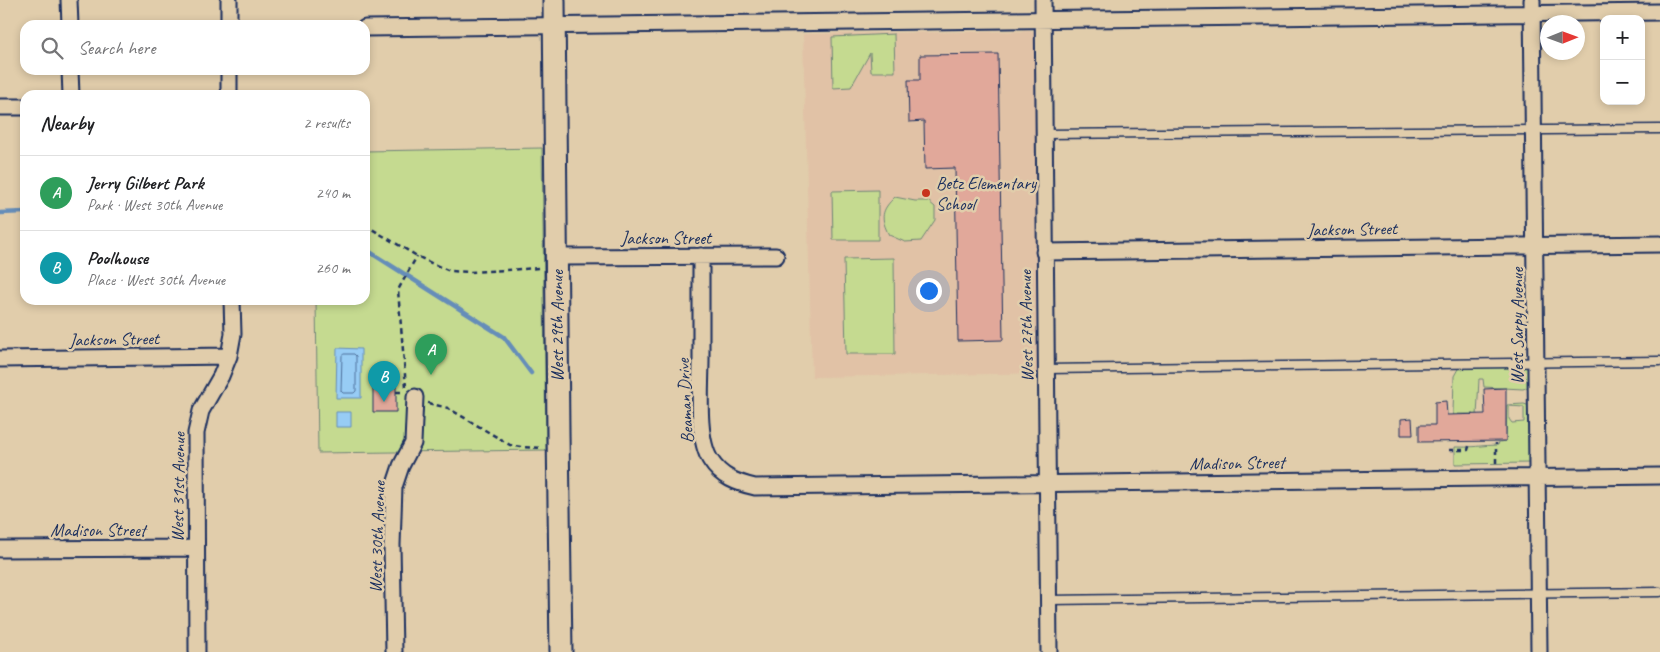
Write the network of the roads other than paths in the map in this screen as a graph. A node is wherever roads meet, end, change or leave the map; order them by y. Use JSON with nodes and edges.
{"nodes":[{"id":1,"x":70,"y":0,"type":"edge"},
{"id":2,"x":229,"y":0,"type":"edge"},
{"id":3,"x":554,"y":0,"type":"edge"},
{"id":4,"x":1043,"y":0,"type":"edge"},
{"id":5,"x":1532,"y":6,"type":"edge"},
{"id":6,"x":1660,"y":12,"type":"edge"},
{"id":7,"x":1043,"y":18,"type":"junction"},
{"id":8,"x":70,"y":20,"type":"edge"},
{"id":9,"x":229,"y":20,"type":"edge"},
{"id":10,"x":554,"y":26,"type":"junction"},
{"id":11,"x":370,"y":28,"type":"edge"},
{"id":12,"x":70,"y":75,"type":"edge"},
{"id":13,"x":229,"y":75,"type":"edge"},
{"id":14,"x":70,"y":90,"type":"edge"},
{"id":15,"x":229,"y":90,"type":"edge"},
{"id":16,"x":20,"y":107,"type":"edge"},
{"id":17,"x":0,"y":108,"type":"edge"},
{"id":18,"x":1660,"y":129,"type":"edge"},
{"id":19,"x":1533,"y":130,"type":"junction"},
{"id":20,"x":1044,"y":134,"type":"junction"},
{"id":21,"x":1536,"y":244,"type":"junction"},
{"id":22,"x":1660,"y":244,"type":"edge"},
{"id":23,"x":1044,"y":252,"type":"junction"},
{"id":24,"x":702,"y":256,"type":"junction"},
{"id":25,"x":776,"y":256,"type":"dead end"},
{"id":26,"x":557,"y":262,"type":"junction"},
{"id":27,"x":232,"y":305,"type":"edge"},
{"id":28,"x":229,"y":356,"type":"junction"},
{"id":29,"x":0,"y":359,"type":"edge"},
{"id":30,"x":1660,"y":361,"type":"edge"},
{"id":31,"x":1536,"y":362,"type":"junction"},
{"id":32,"x":1046,"y":368,"type":"junction"},
{"id":33,"x":415,"y":398,"type":"road end"},
{"id":34,"x":1660,"y":476,"type":"edge"},
{"id":35,"x":1538,"y":477,"type":"junction"},
{"id":36,"x":1046,"y":484,"type":"junction"},
{"id":37,"x":814,"y":486,"type":"joint"},
{"id":38,"x":196,"y":548,"type":"junction"},
{"id":39,"x":0,"y":549,"type":"edge"},
{"id":40,"x":1660,"y":592,"type":"edge"},
{"id":41,"x":1538,"y":593,"type":"junction"},
{"id":42,"x":1048,"y":600,"type":"junction"},
{"id":43,"x":197,"y":652,"type":"edge"},
{"id":44,"x":394,"y":652,"type":"edge"},
{"id":45,"x":561,"y":652,"type":"edge"},
{"id":46,"x":1049,"y":652,"type":"edge"},
{"id":47,"x":1539,"y":652,"type":"edge"}],
"edges":[{"from":1,"to":8,"type":"street"},
{"from":2,"to":9,"type":"street"},
{"from":3,"to":10,"type":"street","name":"West 29th Avenue"},
{"from":4,"to":7,"type":"street","name":"West 27th Avenue"},
{"from":5,"to":6,"type":"street"},
{"from":5,"to":7,"type":"street"},
{"from":5,"to":19,"type":"street","name":"West Sarpy Avenue"},
{"from":7,"to":10,"type":"street"},
{"from":7,"to":20,"type":"street","name":"West 27th Avenue"},
{"from":10,"to":11,"type":"street"},
{"from":10,"to":26,"type":"street","name":"West 29th Avenue"},
{"from":12,"to":14,"type":"street"},
{"from":13,"to":15,"type":"street"},
{"from":16,"to":17,"type":"street"},
{"from":18,"to":19,"type":"lane"},
{"from":19,"to":20,"type":"lane"},
{"from":19,"to":21,"type":"street","name":"West Sarpy Avenue"},
{"from":20,"to":23,"type":"street","name":"West 27th Avenue"},
{"from":21,"to":22,"type":"street","name":"Jackson Street"},
{"from":21,"to":23,"type":"street","name":"Jackson Street"},
{"from":21,"to":31,"type":"street","name":"West Sarpy Avenue"},
{"from":23,"to":32,"type":"street","name":"West 27th Avenue"},
{"from":24,"to":25,"type":"street","name":"Jackson Street"},
{"from":24,"to":26,"type":"street","name":"Jackson Street"},
{"from":24,"to":37,"type":"street","name":"Beaman Drive"},
{"from":26,"to":45,"type":"street","name":"West 29th Avenue"},
{"from":27,"to":28,"type":"street","name":"West 31st Avenue"},
{"from":28,"to":29,"type":"street","name":"Jackson Street"},
{"from":28,"to":38,"type":"street","name":"West 31st Avenue"},
{"from":30,"to":31,"type":"lane"},
{"from":31,"to":32,"type":"lane"},
{"from":31,"to":35,"type":"street","name":"West Sarpy Avenue"},
{"from":32,"to":36,"type":"street","name":"West 27th Avenue"},
{"from":33,"to":44,"type":"street","name":"West 30th Avenue"},
{"from":34,"to":35,"type":"street","name":"Madison Street"},
{"from":35,"to":36,"type":"street","name":"Madison Street"},
{"from":35,"to":41,"type":"street","name":"West Sarpy Avenue"},
{"from":36,"to":37,"type":"street","name":"Madison Street"},
{"from":36,"to":42,"type":"street","name":"West 27th Avenue"},
{"from":38,"to":39,"type":"street","name":"Madison Street"},
{"from":38,"to":43,"type":"street","name":"West 31st Avenue"},
{"from":40,"to":41,"type":"lane"},
{"from":41,"to":42,"type":"lane"},
{"from":41,"to":47,"type":"street","name":"West Sarpy Avenue"},
{"from":42,"to":46,"type":"street","name":"West 27th Avenue"}]}
